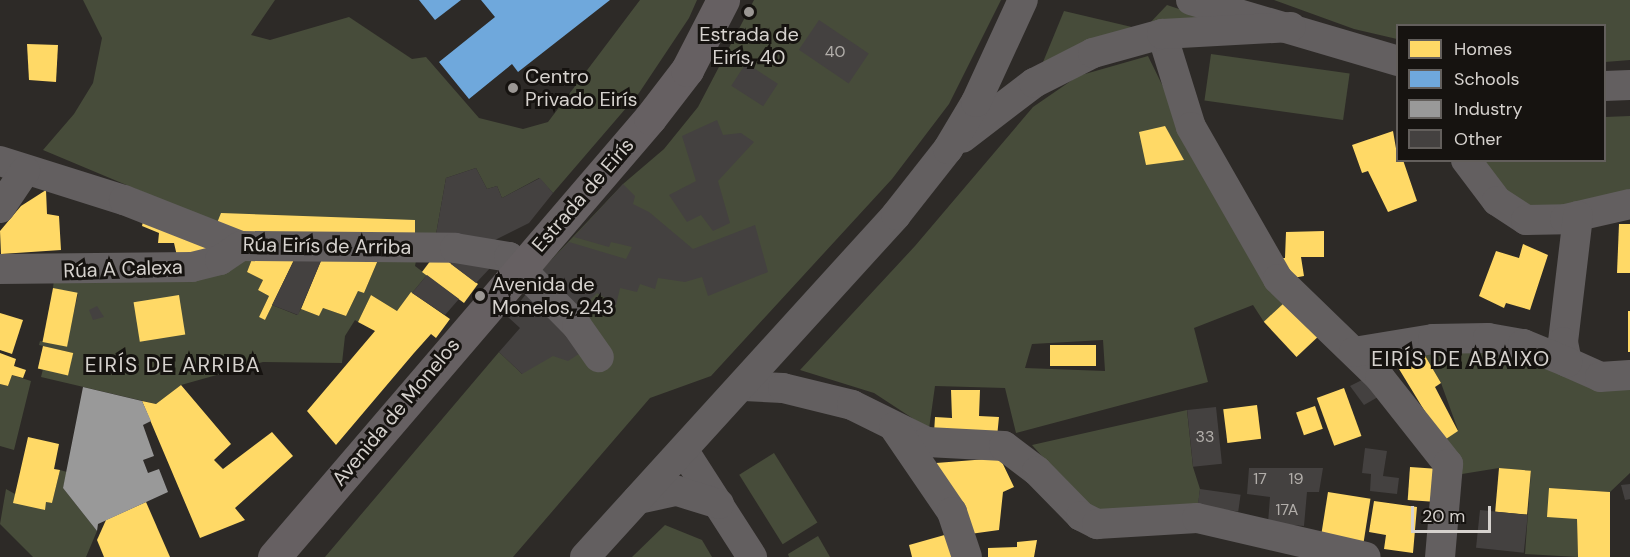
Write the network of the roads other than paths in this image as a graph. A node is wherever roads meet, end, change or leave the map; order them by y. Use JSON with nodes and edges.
{"nodes":[{"id":1,"x":723,"y":0,"type":"edge"},
{"id":2,"x":1023,"y":0,"type":"edge"},
{"id":3,"x":1191,"y":0,"type":"edge"},
{"id":4,"x":1247,"y":0,"type":"edge"},
{"id":5,"x":1291,"y":27,"type":"junction"},
{"id":6,"x":1162,"y":33,"type":"junction"},
{"id":7,"x":1396,"y":61,"type":"edge"},
{"id":8,"x":1630,"y":85,"type":"edge"},
{"id":9,"x":1606,"y":86,"type":"edge"},
{"id":10,"x":948,"y":149,"type":"junction"},
{"id":11,"x":1468,"y":162,"type":"edge"},
{"id":12,"x":13,"y":166,"type":"edge"},
{"id":13,"x":1628,"y":206,"type":"edge"},
{"id":14,"x":0,"y":208,"type":"edge"},
{"id":15,"x":1578,"y":216,"type":"junction"},
{"id":16,"x":241,"y":246,"type":"junction"},
{"id":17,"x":519,"y":268,"type":"junction"},
{"id":18,"x":0,"y":269,"type":"edge"},
{"id":19,"x":1354,"y":352,"type":"junction"},
{"id":20,"x":599,"y":357,"type":"dead end"},
{"id":21,"x":1567,"y":362,"type":"junction"},
{"id":22,"x":1630,"y":375,"type":"edge"},
{"id":23,"x":744,"y":386,"type":"junction"},
{"id":24,"x":894,"y":427,"type":"junction"},
{"id":25,"x":684,"y":451,"type":"junction"},
{"id":26,"x":638,"y":499,"type":"junction"},
{"id":27,"x":719,"y":504,"type":"junction"},
{"id":28,"x":1278,"y":546,"type":"edge"},
{"id":29,"x":274,"y":557,"type":"edge"},
{"id":30,"x":585,"y":557,"type":"edge"},
{"id":31,"x":752,"y":557,"type":"edge"},
{"id":32,"x":967,"y":557,"type":"edge"},
{"id":33,"x":1366,"y":557,"type":"edge"},
{"id":34,"x":1440,"y":557,"type":"edge"}],
"edges":[{"from":1,"to":17,"type":"street","name":"Estrada de Eirís"},
{"from":2,"to":10,"type":"street"},
{"from":3,"to":5,"type":"street"},
{"from":4,"to":5,"type":"street"},
{"from":5,"to":6,"type":"street"},
{"from":5,"to":7,"type":"street"},
{"from":6,"to":10,"type":"street"},
{"from":6,"to":19,"type":"street"},
{"from":8,"to":9,"type":"street"},
{"from":10,"to":23,"type":"street"},
{"from":11,"to":15,"type":"street"},
{"from":12,"to":14,"type":"street"},
{"from":12,"to":16,"type":"street","name":"Rúa Eirís de Arriba"},
{"from":13,"to":15,"type":"street"},
{"from":15,"to":21,"type":"street"},
{"from":16,"to":17,"type":"street","name":"Rúa Eirís de Arriba"},
{"from":16,"to":18,"type":"street","name":"Rúa A Calexa"},
{"from":17,"to":20,"type":"street","name":"Rúa Eirís de Arriba"},
{"from":17,"to":29,"type":"street","name":"Avenida de Monelos"},
{"from":19,"to":21,"type":"street"},
{"from":19,"to":34,"type":"street"},
{"from":21,"to":22,"type":"street"},
{"from":23,"to":24,"type":"street"},
{"from":23,"to":25,"type":"street"},
{"from":24,"to":28,"type":"street"},
{"from":24,"to":32,"type":"street"},
{"from":25,"to":26,"type":"street"},
{"from":25,"to":27,"type":"street"},
{"from":26,"to":27,"type":"street"},
{"from":26,"to":30,"type":"street"},
{"from":27,"to":31,"type":"street"},
{"from":28,"to":33,"type":"street"}]}
